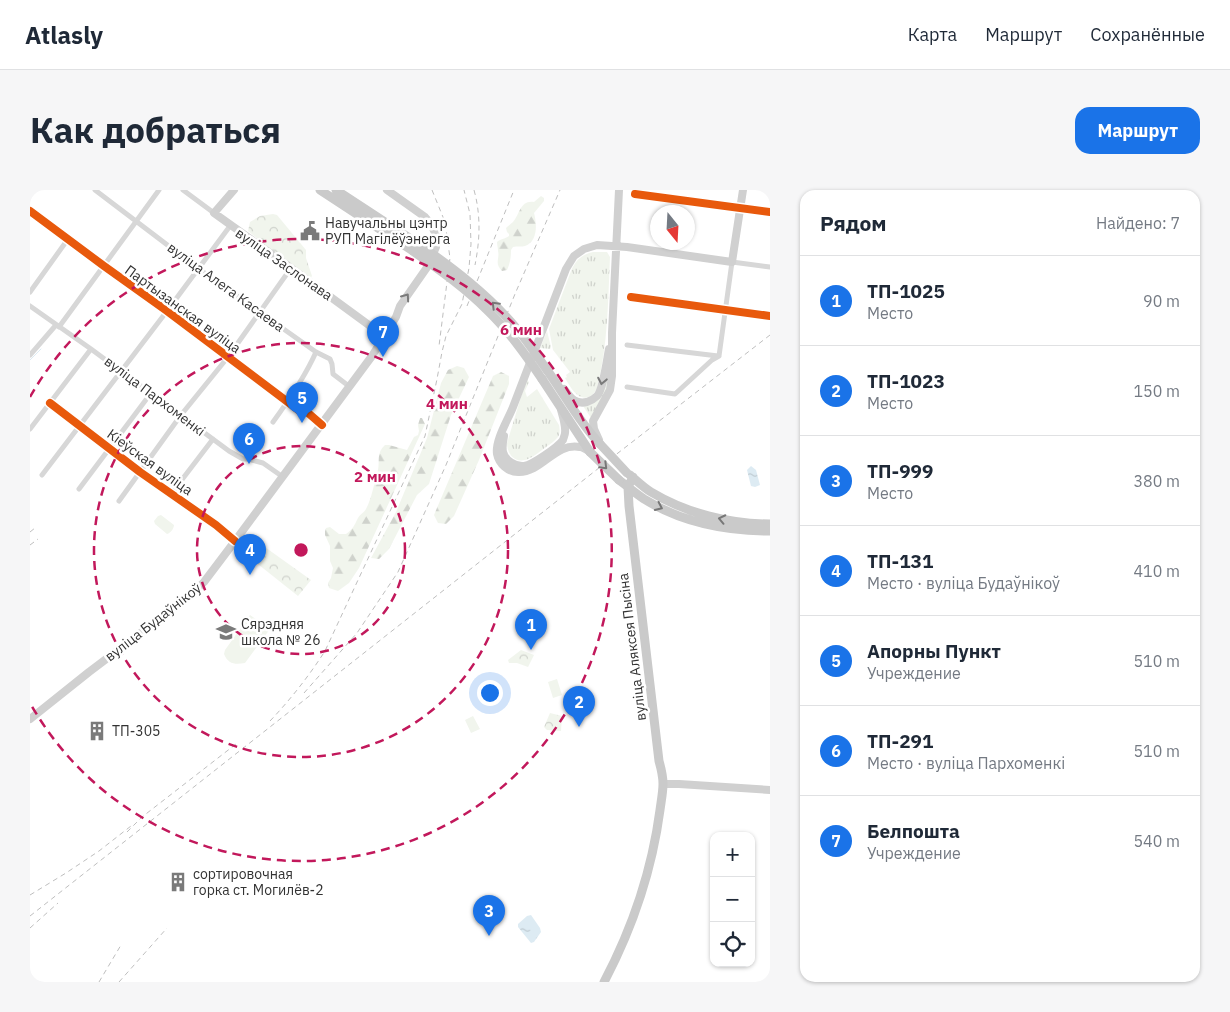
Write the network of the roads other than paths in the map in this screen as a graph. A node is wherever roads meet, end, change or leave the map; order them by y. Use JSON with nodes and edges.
{"nodes":[{"id":1,"x":95,"y":190,"type":"edge"},
{"id":2,"x":159,"y":190,"type":"edge"},
{"id":3,"x":183,"y":190,"type":"edge"},
{"id":4,"x":234,"y":190,"type":"edge"},
{"id":5,"x":320,"y":190,"type":"edge"},
{"id":6,"x":336,"y":190,"type":"edge"},
{"id":7,"x":387,"y":190,"type":"edge"},
{"id":8,"x":619,"y":190,"type":"edge"},
{"id":9,"x":743,"y":190,"type":"edge"},
{"id":10,"x":635,"y":194,"type":"dead end"},
{"id":11,"x":740,"y":208,"type":"junction"},
{"id":12,"x":30,"y":211,"type":"edge"},
{"id":13,"x":770,"y":212,"type":"edge"},
{"id":14,"x":214,"y":214,"type":"junction"},
{"id":15,"x":137,"y":221,"type":"junction"},
{"id":16,"x":230,"y":226,"type":"junction"},
{"id":17,"x":68,"y":239,"type":"junction"},
{"id":18,"x":415,"y":247,"type":"junction"},
{"id":19,"x":616,"y":247,"type":"junction"},
{"id":20,"x":732,"y":262,"type":"junction"},
{"id":21,"x":104,"y":266,"type":"junction"},
{"id":22,"x":770,"y":267,"type":"edge"},
{"id":23,"x":291,"y":268,"type":"junction"},
{"id":24,"x":199,"y":269,"type":"junction"},
{"id":25,"x":30,"y":292,"type":"edge"},
{"id":26,"x":631,"y":297,"type":"dead end"},
{"id":27,"x":30,"y":306,"type":"edge"},
{"id":28,"x":726,"y":310,"type":"junction"},
{"id":29,"x":167,"y":311,"type":"junction"},
{"id":30,"x":260,"y":312,"type":"junction"},
{"id":31,"x":770,"y":316,"type":"edge"},
{"id":32,"x":58,"y":326,"type":"junction"},
{"id":33,"x":612,"y":333,"type":"junction"},
{"id":34,"x":383,"y":339,"type":"junction"},
{"id":35,"x":627,"y":345,"type":"dead end"},
{"id":36,"x":91,"y":349,"type":"junction"},
{"id":37,"x":316,"y":352,"type":"junction"},
{"id":38,"x":30,"y":355,"type":"edge"},
{"id":39,"x":719,"y":356,"type":"junction"},
{"id":40,"x":228,"y":357,"type":"junction"},
{"id":41,"x":121,"y":372,"type":"junction"},
{"id":42,"x":554,"y":380,"type":"junction"},
{"id":43,"x":350,"y":387,"type":"junction"},
{"id":44,"x":627,"y":387,"type":"dead end"},
{"id":45,"x":151,"y":393,"type":"junction"},
{"id":46,"x":288,"y":402,"type":"junction"},
{"id":47,"x":50,"y":404,"type":"junction"},
{"id":48,"x":561,"y":408,"type":"junction"},
{"id":49,"x":510,"y":415,"type":"junction"},
{"id":50,"x":181,"y":416,"type":"junction"},
{"id":51,"x":273,"y":422,"type":"dead end"},
{"id":52,"x":322,"y":425,"type":"junction"},
{"id":53,"x":80,"y":426,"type":"junction"},
{"id":54,"x":30,"y":429,"type":"edge"},
{"id":55,"x":213,"y":439,"type":"junction"},
{"id":56,"x":600,"y":444,"type":"junction"},
{"id":57,"x":110,"y":448,"type":"junction"},
{"id":58,"x":590,"y":452,"type":"junction"},
{"id":59,"x":140,"y":472,"type":"junction"},
{"id":60,"x":42,"y":474,"type":"dead end"},
{"id":61,"x":630,"y":475,"type":"junction"},
{"id":62,"x":283,"y":477,"type":"junction"},
{"id":63,"x":628,"y":487,"type":"junction"},
{"id":64,"x":80,"y":489,"type":"dead end"},
{"id":65,"x":171,"y":494,"type":"junction"},
{"id":66,"x":643,"y":498,"type":"junction"},
{"id":67,"x":119,"y":501,"type":"dead end"},
{"id":68,"x":629,"y":506,"type":"junction"},
{"id":69,"x":770,"y":524,"type":"edge"},
{"id":70,"x":770,"y":531,"type":"edge"},
{"id":71,"x":235,"y":541,"type":"junction"},
{"id":72,"x":30,"y":719,"type":"edge"},
{"id":73,"x":663,"y":784,"type":"junction"},
{"id":74,"x":770,"y":790,"type":"edge"},
{"id":75,"x":604,"y":982,"type":"edge"}],
"edges":[{"from":1,"to":15,"type":"street","name":"вуліца Алега Касаева"},
{"from":2,"to":15,"type":"street"},
{"from":3,"to":14,"type":"street","name":"вуліца Заслонава"},
{"from":4,"to":14,"type":"main road"},
{"from":5,"to":18,"type":"main road"},
{"from":6,"to":18,"type":"main road"},
{"from":34,"to":7,"type":"main road","name":"вуліца Будаўнікоў","one_way":true},
{"from":8,"to":19,"type":"main road"},
{"from":9,"to":11,"type":"main road"},
{"from":10,"to":11,"type":"street"},
{"from":11,"to":13,"type":"street"},
{"from":11,"to":20,"type":"main road"},
{"from":12,"to":17,"type":"street","name":"Партызанская вуліца"},
{"from":14,"to":16,"type":"main road","name":"вуліца Заслонава"},
{"from":15,"to":21,"type":"street"},
{"from":15,"to":24,"type":"street","name":"вуліца Алега Касаева"},
{"from":16,"to":23,"type":"main road","name":"вуліца Заслонава"},
{"from":16,"to":24,"type":"street"},
{"from":17,"to":21,"type":"street","name":"Партызанская вуліца"},
{"from":17,"to":25,"type":"street"},
{"from":42,"to":18,"type":"main road","one_way":true,"bridge":true},
{"from":18,"to":48,"type":"main road","bridge":true},
{"from":19,"to":20,"type":"main road"},
{"from":19,"to":33,"type":"main road"},
{"from":19,"to":49,"type":"main road"},
{"from":20,"to":22,"type":"street"},
{"from":20,"to":28,"type":"street"},
{"from":21,"to":29,"type":"street","name":"Партызанская вуліца"},
{"from":21,"to":32,"type":"street"},
{"from":23,"to":30,"type":"street"},
{"from":23,"to":34,"type":"main road","name":"вуліца Заслонава"},
{"from":24,"to":29,"type":"street"},
{"from":24,"to":30,"type":"street","name":"вуліца Алега Касаева"},
{"from":26,"to":28,"type":"street"},
{"from":27,"to":32,"type":"street","name":"вуліца Пархоменкі"},
{"from":28,"to":31,"type":"street"},
{"from":28,"to":39,"type":"street"},
{"from":29,"to":40,"type":"street","name":"Партызанская вуліца"},
{"from":29,"to":41,"type":"street"},
{"from":30,"to":37,"type":"street","name":"вуліца Алега Касаева"},
{"from":30,"to":40,"type":"street"},
{"from":32,"to":36,"type":"street","name":"вуліца Пархоменкі"},
{"from":32,"to":38,"type":"street"},
{"from":33,"to":42,"type":"main road","one_way":true},
{"from":33,"to":56,"type":"main road"},
{"from":34,"to":43,"type":"main road","name":"вуліца Будаўнікоў"},
{"from":35,"to":39,"type":"street"},
{"from":36,"to":41,"type":"street","name":"вуліца Пархоменкі"},
{"from":36,"to":47,"type":"street"},
{"from":37,"to":43,"type":"street","name":"вуліца Алега Касаева"},
{"from":37,"to":46,"type":"street"},
{"from":39,"to":44,"type":"street"},
{"from":40,"to":46,"type":"street","name":"Партызанская вуліца"},
{"from":40,"to":50,"type":"street"},
{"from":41,"to":45,"type":"street","name":"вуліца Пархоменкі"},
{"from":41,"to":53,"type":"street"},
{"from":42,"to":56,"type":"main road"},
{"from":43,"to":52,"type":"main road","name":"вуліца Будаўнікоў"},
{"from":45,"to":50,"type":"street","name":"вуліца Пархоменкі"},
{"from":45,"to":57,"type":"street"},
{"from":46,"to":51,"type":"street"},
{"from":46,"to":52,"type":"street","name":"Партызанская вуліца"},
{"from":47,"to":53,"type":"street","name":"Кіеўская вуліца"},
{"from":47,"to":54,"type":"street"},
{"from":48,"to":49,"type":"main road"},
{"from":48,"to":58,"type":"main road"},
{"from":49,"to":58,"type":"main road"},
{"from":50,"to":55,"type":"street","name":"вуліца Пархоменкі"},
{"from":50,"to":59,"type":"street"},
{"from":52,"to":62,"type":"main road","name":"вуліца Будаўнікоў"},
{"from":53,"to":57,"type":"street","name":"Кіеўская вуліца"},
{"from":53,"to":60,"type":"street"},
{"from":55,"to":62,"type":"street","name":"вуліца Пархоменкі"},
{"from":55,"to":65,"type":"street"},
{"from":56,"to":61,"type":"main road","bridge":true},
{"from":57,"to":59,"type":"street","name":"Кіеўская вуліца"},
{"from":57,"to":64,"type":"street"},
{"from":58,"to":63,"type":"main road","one_way":true,"bridge":true},
{"from":59,"to":65,"type":"street","name":"Кіеўская вуліца"},
{"from":59,"to":67,"type":"street"},
{"from":61,"to":63,"type":"main road","name":"вуліца Аляксея Пысіна"},
{"from":69,"to":61,"type":"main road","one_way":true},
{"from":62,"to":71,"type":"main road","name":"вуліца Будаўнікоў"},
{"from":63,"to":66,"type":"main road"},
{"from":63,"to":68,"type":"main road","name":"вуліца Аляксея Пысіна"},
{"from":65,"to":71,"type":"street","name":"Кіеўская вуліца"},
{"from":66,"to":68,"type":"main road"},
{"from":66,"to":70,"type":"main road","one_way":true},
{"from":68,"to":73,"type":"main road","name":"вуліца Аляксея Пысіна"},
{"from":71,"to":72,"type":"main road","name":"вуліца Будаўнікоў"},
{"from":73,"to":74,"type":"main road"},
{"from":73,"to":75,"type":"main road","name":"вуліца Аляксея Пысіна"}]}
